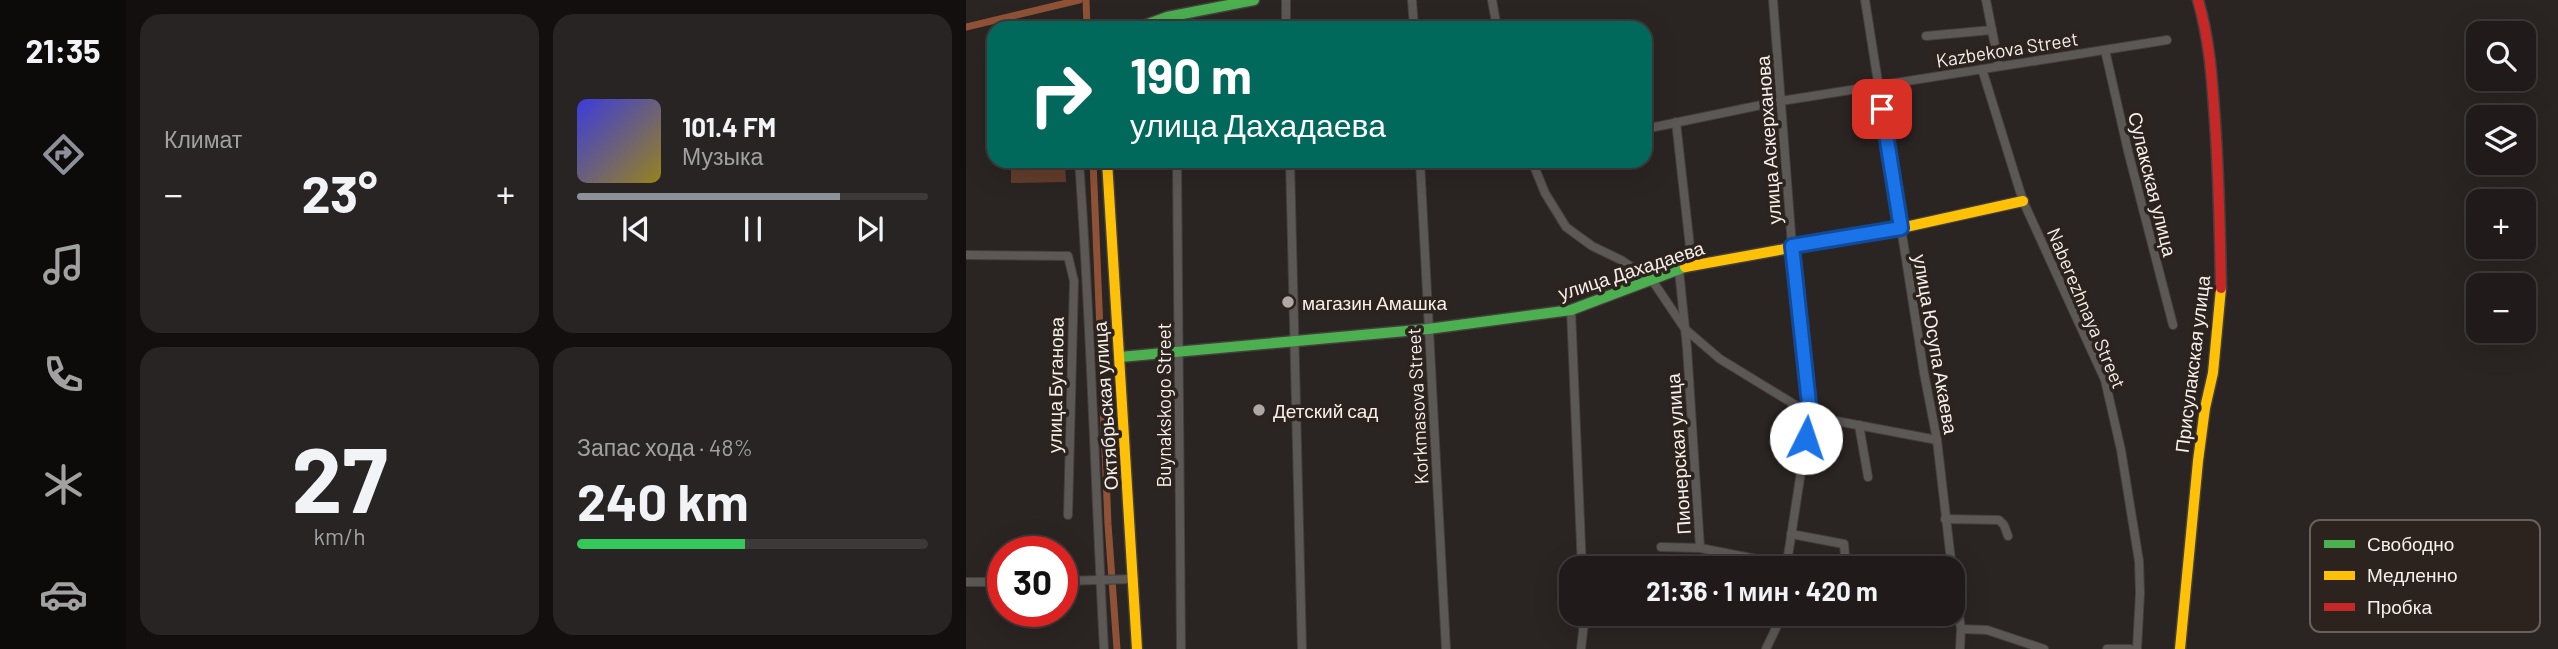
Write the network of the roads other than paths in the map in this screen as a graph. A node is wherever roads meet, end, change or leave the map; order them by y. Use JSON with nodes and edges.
{"nodes":[{"id":1,"x":1254,"y":0,"type":"edge"},
{"id":2,"x":1286,"y":0,"type":"edge"},
{"id":3,"x":1412,"y":0,"type":"edge"},
{"id":4,"x":1492,"y":0,"type":"edge"},
{"id":5,"x":1773,"y":0,"type":"edge"},
{"id":6,"x":1865,"y":0,"type":"edge"},
{"id":7,"x":1986,"y":0,"type":"edge"},
{"id":8,"x":2198,"y":0,"type":"edge"},
{"id":9,"x":1176,"y":21,"type":"edge"},
{"id":10,"x":1286,"y":21,"type":"edge"},
{"id":11,"x":1414,"y":21,"type":"edge"},
{"id":12,"x":1496,"y":21,"type":"edge"},
{"id":13,"x":1993,"y":30,"type":"junction"},
{"id":14,"x":1926,"y":36,"type":"dead end"},
{"id":15,"x":2167,"y":40,"type":"dead end"},
{"id":16,"x":2105,"y":50,"type":"junction"},
{"id":17,"x":1999,"y":66,"type":"junction"},
{"id":18,"x":1982,"y":69,"type":"junction"},
{"id":19,"x":1878,"y":85,"type":"junction"},
{"id":20,"x":1781,"y":101,"type":"junction"},
{"id":21,"x":1676,"y":122,"type":"junction"},
{"id":22,"x":1652,"y":127,"type":"edge"},
{"id":23,"x":1079,"y":168,"type":"edge"},
{"id":24,"x":1107,"y":168,"type":"edge"},
{"id":25,"x":1177,"y":168,"type":"edge"},
{"id":26,"x":1290,"y":168,"type":"edge"},
{"id":27,"x":1420,"y":168,"type":"edge"},
{"id":28,"x":1535,"y":168,"type":"edge"},
{"id":29,"x":2023,"y":201,"type":"junction"},
{"id":30,"x":1901,"y":228,"type":"junction"},
{"id":31,"x":1792,"y":246,"type":"junction"},
{"id":32,"x":966,"y":255,"type":"edge"},
{"id":33,"x":1692,"y":265,"type":"junction"},
{"id":34,"x":1679,"y":270,"type":"junction"},
{"id":35,"x":1652,"y":280,"type":"junction"},
{"id":36,"x":1571,"y":310,"type":"junction"},
{"id":37,"x":2173,"y":325,"type":"dead end"},
{"id":38,"x":1428,"y":329,"type":"junction"},
{"id":39,"x":1685,"y":329,"type":"junction"},
{"id":40,"x":1294,"y":342,"type":"junction"},
{"id":41,"x":1178,"y":352,"type":"junction"},
{"id":42,"x":1120,"y":357,"type":"junction"},
{"id":43,"x":1810,"y":413,"type":"junction"},
{"id":44,"x":1858,"y":425,"type":"junction"},
{"id":45,"x":1937,"y":440,"type":"junction"},
{"id":46,"x":1868,"y":477,"type":"dead end"},
{"id":47,"x":1068,"y":515,"type":"dead end"},
{"id":48,"x":1945,"y":519,"type":"junction"},
{"id":49,"x":1791,"y":534,"type":"junction"},
{"id":50,"x":2008,"y":536,"type":"dead end"},
{"id":51,"x":1661,"y":547,"type":"dead end"},
{"id":52,"x":1700,"y":548,"type":"junction"},
{"id":53,"x":1582,"y":556,"type":"edge"},
{"id":54,"x":1737,"y":556,"type":"edge"},
{"id":55,"x":1788,"y":556,"type":"edge"},
{"id":56,"x":1845,"y":556,"type":"edge"},
{"id":57,"x":1950,"y":556,"type":"edge"},
{"id":58,"x":1134,"y":579,"type":"junction"},
{"id":59,"x":1078,"y":581,"type":"edge"},
{"id":60,"x":1101,"y":581,"type":"junction"},
{"id":61,"x":966,"y":582,"type":"edge"},
{"id":62,"x":987,"y":582,"type":"edge"},
{"id":63,"x":1584,"y":626,"type":"edge"},
{"id":64,"x":1776,"y":626,"type":"edge"},
{"id":65,"x":1961,"y":626,"type":"edge"},
{"id":66,"x":1961,"y":629,"type":"junction"},
{"id":67,"x":1104,"y":649,"type":"edge"},
{"id":68,"x":1137,"y":649,"type":"edge"},
{"id":69,"x":1181,"y":649,"type":"edge"},
{"id":70,"x":1303,"y":649,"type":"edge"},
{"id":71,"x":1446,"y":649,"type":"edge"},
{"id":72,"x":1581,"y":649,"type":"edge"},
{"id":73,"x":1766,"y":649,"type":"edge"},
{"id":74,"x":1960,"y":649,"type":"edge"},
{"id":75,"x":2044,"y":649,"type":"edge"},
{"id":76,"x":2107,"y":649,"type":"edge"},
{"id":77,"x":2130,"y":649,"type":"edge"},
{"id":78,"x":2137,"y":649,"type":"edge"},
{"id":79,"x":2180,"y":649,"type":"edge"}],
"edges":[{"from":1,"to":9,"type":"street"},
{"from":2,"to":10,"type":"street"},
{"from":3,"to":11,"type":"street"},
{"from":4,"to":12,"type":"street"},
{"from":5,"to":20,"type":"street","name":"улица Аскерханова"},
{"from":6,"to":19,"type":"street","name":"улица Юсупа Акаева"},
{"from":7,"to":13,"type":"street"},
{"from":8,"to":79,"type":"street","name":"Присулакская улица"},
{"from":13,"to":14,"type":"street"},
{"from":13,"to":17,"type":"street"},
{"from":15,"to":16,"type":"street","name":"Kazbekova Street"},
{"from":16,"to":17,"type":"street","name":"Kazbekova Street"},
{"from":16,"to":37,"type":"street","name":"Сулакская улица"},
{"from":17,"to":18,"type":"street","name":"Kazbekova Street"},
{"from":18,"to":19,"type":"street","name":"Kazbekova Street"},
{"from":18,"to":29,"type":"street","name":"Naberezhnaya Street"},
{"from":19,"to":20,"type":"street","name":"Kazbekova Street"},
{"from":19,"to":30,"type":"street","name":"улица Юсупа Акаева"},
{"from":20,"to":21,"type":"street","name":"Kazbekova Street"},
{"from":20,"to":31,"type":"street","name":"улица Аскерханова"},
{"from":21,"to":22,"type":"street","name":"Kazbekova Street"},
{"from":21,"to":33,"type":"street"},
{"from":23,"to":60,"type":"street"},
{"from":24,"to":42,"type":"street","name":"Октябрьская улица"},
{"from":25,"to":41,"type":"street","name":"Buynakskogo Street"},
{"from":26,"to":40,"type":"street"},
{"from":27,"to":38,"type":"street","name":"Korkmasova Street"},
{"from":28,"to":35,"type":"street"},
{"from":29,"to":30,"type":"street","name":"улица Дахадаева"},
{"from":29,"to":78,"type":"street","name":"Naberezhnaya Street"},
{"from":30,"to":31,"type":"street","name":"улица Дахадаева"},
{"from":30,"to":45,"type":"street","name":"улица Юсупа Акаева"},
{"from":31,"to":33,"type":"street","name":"улица Дахадаева"},
{"from":31,"to":43,"type":"street","name":"улица Аскерханова"},
{"from":32,"to":47,"type":"street","name":"улица Буганова"},
{"from":33,"to":34,"type":"street","name":"улица Дахадаева"},
{"from":34,"to":35,"type":"street","name":"улица Дахадаева"},
{"from":34,"to":39,"type":"street","name":"Пионерская улица"},
{"from":35,"to":36,"type":"street","name":"улица Дахадаева"},
{"from":35,"to":39,"type":"street"},
{"from":36,"to":38,"type":"street","name":"улица Дахадаева"},
{"from":36,"to":53,"type":"street"},
{"from":38,"to":40,"type":"street","name":"улица Дахадаева"},
{"from":38,"to":71,"type":"street","name":"Korkmasova Street"},
{"from":39,"to":43,"type":"street"},
{"from":39,"to":52,"type":"street","name":"Пионерская улица"},
{"from":40,"to":41,"type":"street","name":"улица Дахадаева"},
{"from":40,"to":70,"type":"street"},
{"from":41,"to":42,"type":"street","name":"улица Дахадаева"},
{"from":41,"to":69,"type":"street","name":"Buynakskogo Street"},
{"from":42,"to":58,"type":"street","name":"Октябрьская улица"},
{"from":43,"to":44,"type":"street"},
{"from":43,"to":49,"type":"street","name":"улица Аскерханова"},
{"from":44,"to":45,"type":"street"},
{"from":44,"to":46,"type":"street"},
{"from":45,"to":48,"type":"street","name":"улица Юсупа Акаева"},
{"from":48,"to":50,"type":"street"},
{"from":48,"to":57,"type":"street","name":"улица Юсупа Акаева"},
{"from":49,"to":55,"type":"street","name":"улица Аскерханова"},
{"from":49,"to":56,"type":"street"},
{"from":51,"to":52,"type":"street"},
{"from":52,"to":54,"type":"street","name":"Пионерская улица"},
{"from":58,"to":60,"type":"street"},
{"from":58,"to":68,"type":"street","name":"Октябрьская улица"},
{"from":59,"to":60,"type":"street"},
{"from":60,"to":67,"type":"street"},
{"from":61,"to":62,"type":"street"},
{"from":63,"to":72,"type":"street"},
{"from":64,"to":73,"type":"street"},
{"from":65,"to":66,"type":"street"},
{"from":66,"to":74,"type":"street"},
{"from":66,"to":75,"type":"street"},
{"from":76,"to":77,"type":"street"}]}
